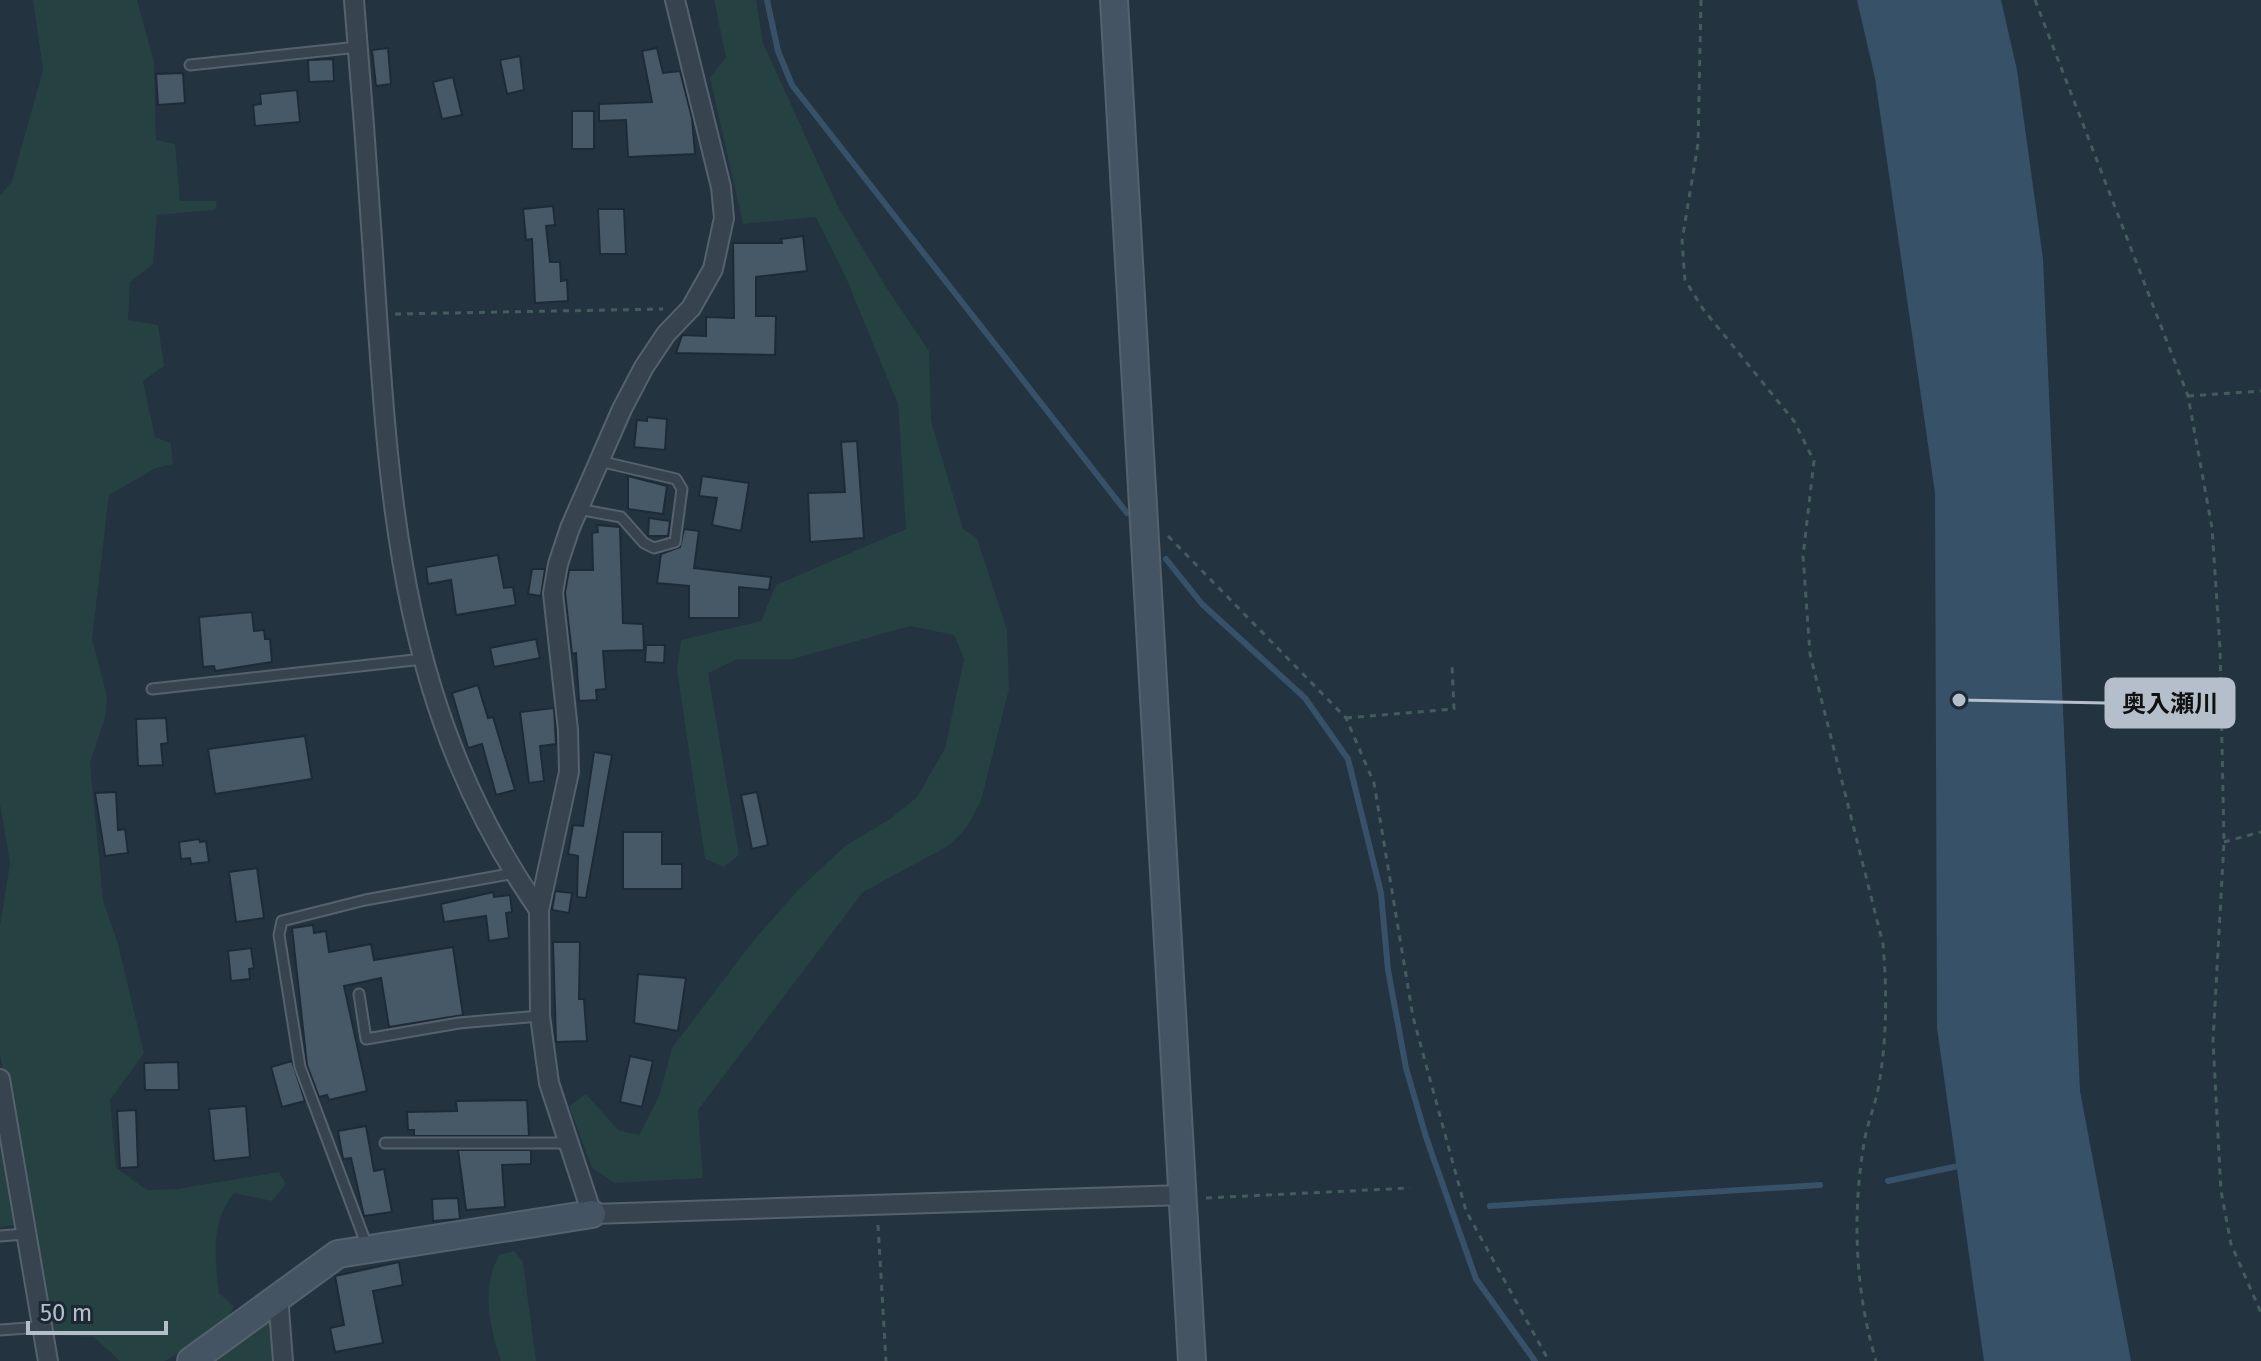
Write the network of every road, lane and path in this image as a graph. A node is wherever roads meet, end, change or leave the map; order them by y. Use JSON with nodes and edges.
{"nodes":[{"id":1,"x":354,"y":0,"type":"edge"},
{"id":2,"x":675,"y":0,"type":"edge"},
{"id":3,"x":1114,"y":0,"type":"edge"},
{"id":4,"x":1701,"y":0,"type":"edge"},
{"id":5,"x":2035,"y":0,"type":"edge"},
{"id":6,"x":358,"y":47,"type":"junction"},
{"id":7,"x":190,"y":65,"type":"dead end"},
{"id":8,"x":691,"y":308,"type":"junction"},
{"id":9,"x":377,"y":315,"type":"junction"},
{"id":10,"x":2261,"y":391,"type":"edge"},
{"id":11,"x":2188,"y":396,"type":"junction"},
{"id":12,"x":599,"y":461,"type":"junction"},
{"id":13,"x":578,"y":509,"type":"junction"},
{"id":14,"x":1143,"y":511,"type":"junction"},
{"id":15,"x":423,"y":659,"type":"junction"},
{"id":16,"x":1452,"y":665,"type":"dead end"},
{"id":17,"x":152,"y":689,"type":"dead end"},
{"id":18,"x":1346,"y":718,"type":"junction"},
{"id":19,"x":2261,"y":832,"type":"edge"},
{"id":20,"x":2224,"y":842,"type":"junction"},
{"id":21,"x":515,"y":873,"type":"junction"},
{"id":22,"x":539,"y":910,"type":"junction"},
{"id":23,"x":359,"y":994,"type":"dead end"},
{"id":24,"x":540,"y":1016,"type":"junction"},
{"id":25,"x":0,"y":1079,"type":"edge"},
{"id":26,"x":385,"y":1143,"type":"dead end"},
{"id":27,"x":568,"y":1143,"type":"junction"},
{"id":28,"x":1410,"y":1188,"type":"dead end"},
{"id":29,"x":1183,"y":1197,"type":"junction"},
{"id":30,"x":877,"y":1205,"type":"junction"},
{"id":31,"x":592,"y":1214,"type":"junction"},
{"id":32,"x":24,"y":1234,"type":"junction"},
{"id":33,"x":0,"y":1236,"type":"edge"},
{"id":34,"x":367,"y":1246,"type":"junction"},
{"id":35,"x":278,"y":1296,"type":"junction"},
{"id":36,"x":2261,"y":1313,"type":"edge"},
{"id":37,"x":41,"y":1327,"type":"junction"},
{"id":38,"x":0,"y":1330,"type":"edge"},
{"id":39,"x":202,"y":1358,"type":"edge"},
{"id":40,"x":48,"y":1361,"type":"edge"},
{"id":41,"x":283,"y":1361,"type":"edge"},
{"id":42,"x":886,"y":1361,"type":"edge"},
{"id":43,"x":1192,"y":1361,"type":"edge"},
{"id":44,"x":1549,"y":1361,"type":"edge"},
{"id":45,"x":1876,"y":1361,"type":"edge"}],
"edges":[{"from":1,"to":6,"type":"street"},
{"from":2,"to":8,"type":"street"},
{"from":3,"to":14,"type":"street"},
{"from":4,"to":45,"type":"path"},
{"from":5,"to":11,"type":"path"},
{"from":6,"to":7,"type":"lane"},
{"from":6,"to":9,"type":"street"},
{"from":8,"to":9,"type":"path"},
{"from":8,"to":12,"type":"street"},
{"from":9,"to":15,"type":"street"},
{"from":10,"to":11,"type":"path"},
{"from":11,"to":20,"type":"path"},
{"from":12,"to":13,"type":"street"},
{"from":12,"to":13,"type":"lane"},
{"from":13,"to":22,"type":"street"},
{"from":14,"to":18,"type":"path"},
{"from":14,"to":29,"type":"street"},
{"from":15,"to":17,"type":"lane"},
{"from":15,"to":21,"type":"street"},
{"from":16,"to":18,"type":"path"},
{"from":18,"to":44,"type":"path"},
{"from":19,"to":20,"type":"path"},
{"from":20,"to":36,"type":"path"},
{"from":21,"to":22,"type":"street"},
{"from":21,"to":34,"type":"lane"},
{"from":22,"to":24,"type":"street"},
{"from":23,"to":24,"type":"lane"},
{"from":24,"to":27,"type":"street"},
{"from":25,"to":32,"type":"street"},
{"from":26,"to":27,"type":"lane"},
{"from":27,"to":31,"type":"street"},
{"from":28,"to":29,"type":"path"},
{"from":29,"to":30,"type":"street"},
{"from":29,"to":43,"type":"street"},
{"from":30,"to":31,"type":"street"},
{"from":30,"to":42,"type":"path"},
{"from":31,"to":34,"type":"street"},
{"from":32,"to":33,"type":"lane"},
{"from":32,"to":37,"type":"street"},
{"from":34,"to":35,"type":"street"},
{"from":35,"to":39,"type":"street"},
{"from":35,"to":41,"type":"street"},
{"from":37,"to":38,"type":"lane"},
{"from":37,"to":40,"type":"street"}]}
